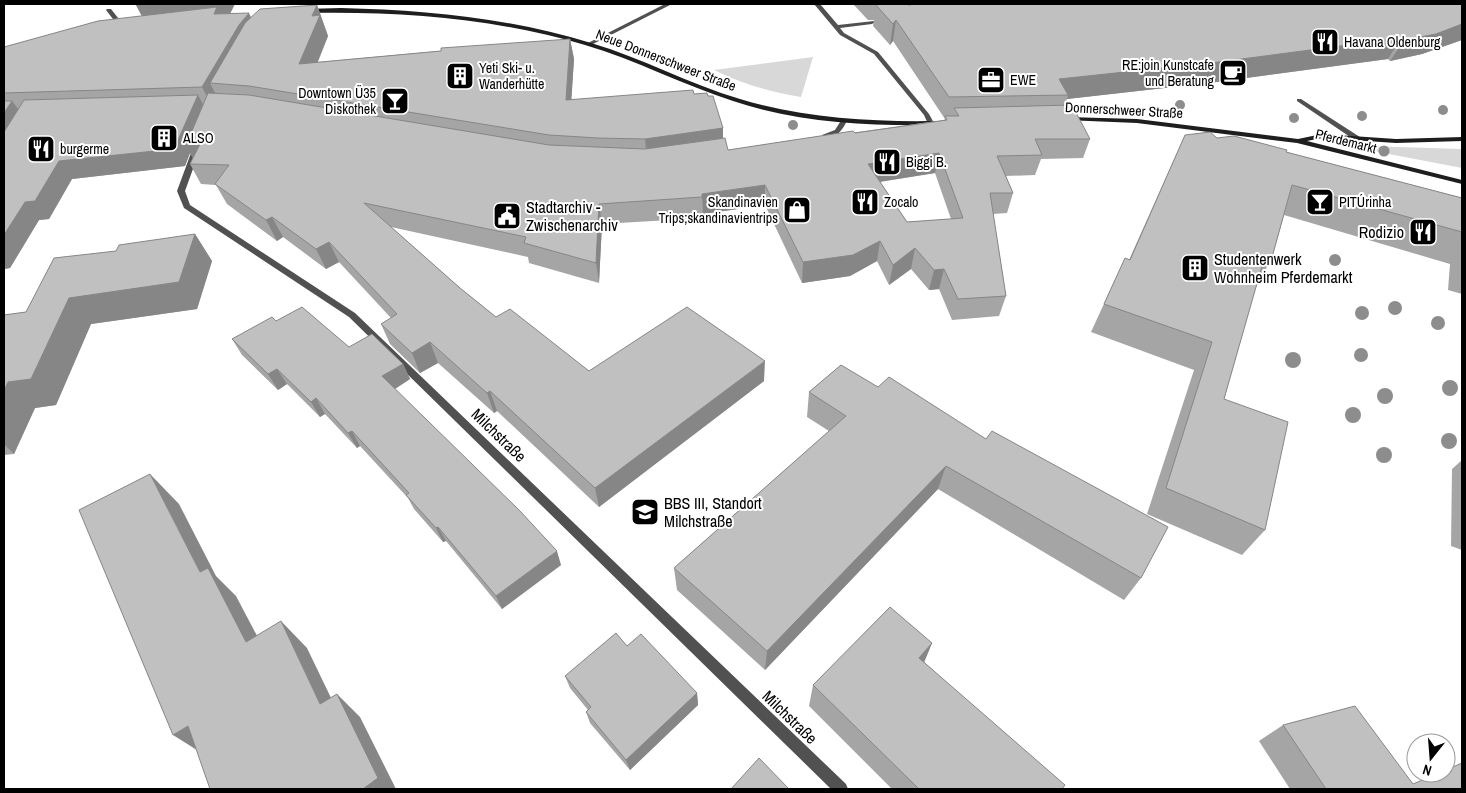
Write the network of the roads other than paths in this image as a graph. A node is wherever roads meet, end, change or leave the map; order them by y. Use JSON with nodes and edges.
{"nodes":[{"id":1,"x":669,"y":4,"type":"edge"},
{"id":2,"x":817,"y":4,"type":"edge"},
{"id":3,"x":109,"y":10,"type":"dead end"},
{"id":4,"x":298,"y":11,"type":"edge"},
{"id":5,"x":872,"y":22,"type":"dead end"},
{"id":6,"x":837,"y":27,"type":"junction"},
{"id":7,"x":126,"y":30,"type":"edge"},
{"id":8,"x":117,"y":32,"type":"junction"},
{"id":9,"x":108,"y":33,"type":"edge"},
{"id":10,"x":589,"y":44,"type":"junction"},
{"id":11,"x":1299,"y":100,"type":"dead end"},
{"id":12,"x":1057,"y":119,"type":"edge"},
{"id":13,"x":844,"y":120,"type":"junction"},
{"id":14,"x":930,"y":123,"type":"junction"},
{"id":15,"x":940,"y":123,"type":"edge"},
{"id":16,"x":1245,"y":133,"type":"junction"},
{"id":17,"x":820,"y":138,"type":"edge"},
{"id":18,"x":1359,"y":139,"type":"junction"},
{"id":19,"x":1462,"y":139,"type":"edge"},
{"id":20,"x":1297,"y":141,"type":"junction"},
{"id":21,"x":1246,"y":143,"type":"edge"},
{"id":22,"x":198,"y":145,"type":"edge"},
{"id":23,"x":1462,"y":182,"type":"edge"},
{"id":24,"x":841,"y":789,"type":"edge"}],
"edges":[{"from":1,"to":10,"type":"street"},
{"from":2,"to":6,"type":"street"},
{"from":3,"to":8,"type":"street"},
{"from":4,"to":10,"type":"main road","name":"Neue Donnerschweer Straße"},
{"from":5,"to":6,"type":"street"},
{"from":6,"to":14,"type":"street"},
{"from":7,"to":8,"type":"main road"},
{"from":8,"to":9,"type":"main road"},
{"from":10,"to":13,"type":"main road","name":"Neue Donnerschweer Straße"},
{"from":11,"to":18,"type":"street"},
{"from":12,"to":16,"type":"main road","name":"Donnerschweer Straße"},
{"from":13,"to":14,"type":"main road"},
{"from":13,"to":17,"type":"street"},
{"from":14,"to":15,"type":"main road"},
{"from":16,"to":20,"type":"main road","name":"Donnerschweer Straße"},
{"from":16,"to":21,"type":"street"},
{"from":18,"to":19,"type":"main road","name":"Pferdemarkt"},
{"from":18,"to":20,"type":"main road","name":"Pferdemarkt"},
{"from":20,"to":23,"type":"main road","name":"Pferdemarkt"},
{"from":22,"to":24,"type":"street","name":"Milchstraße"}]}
